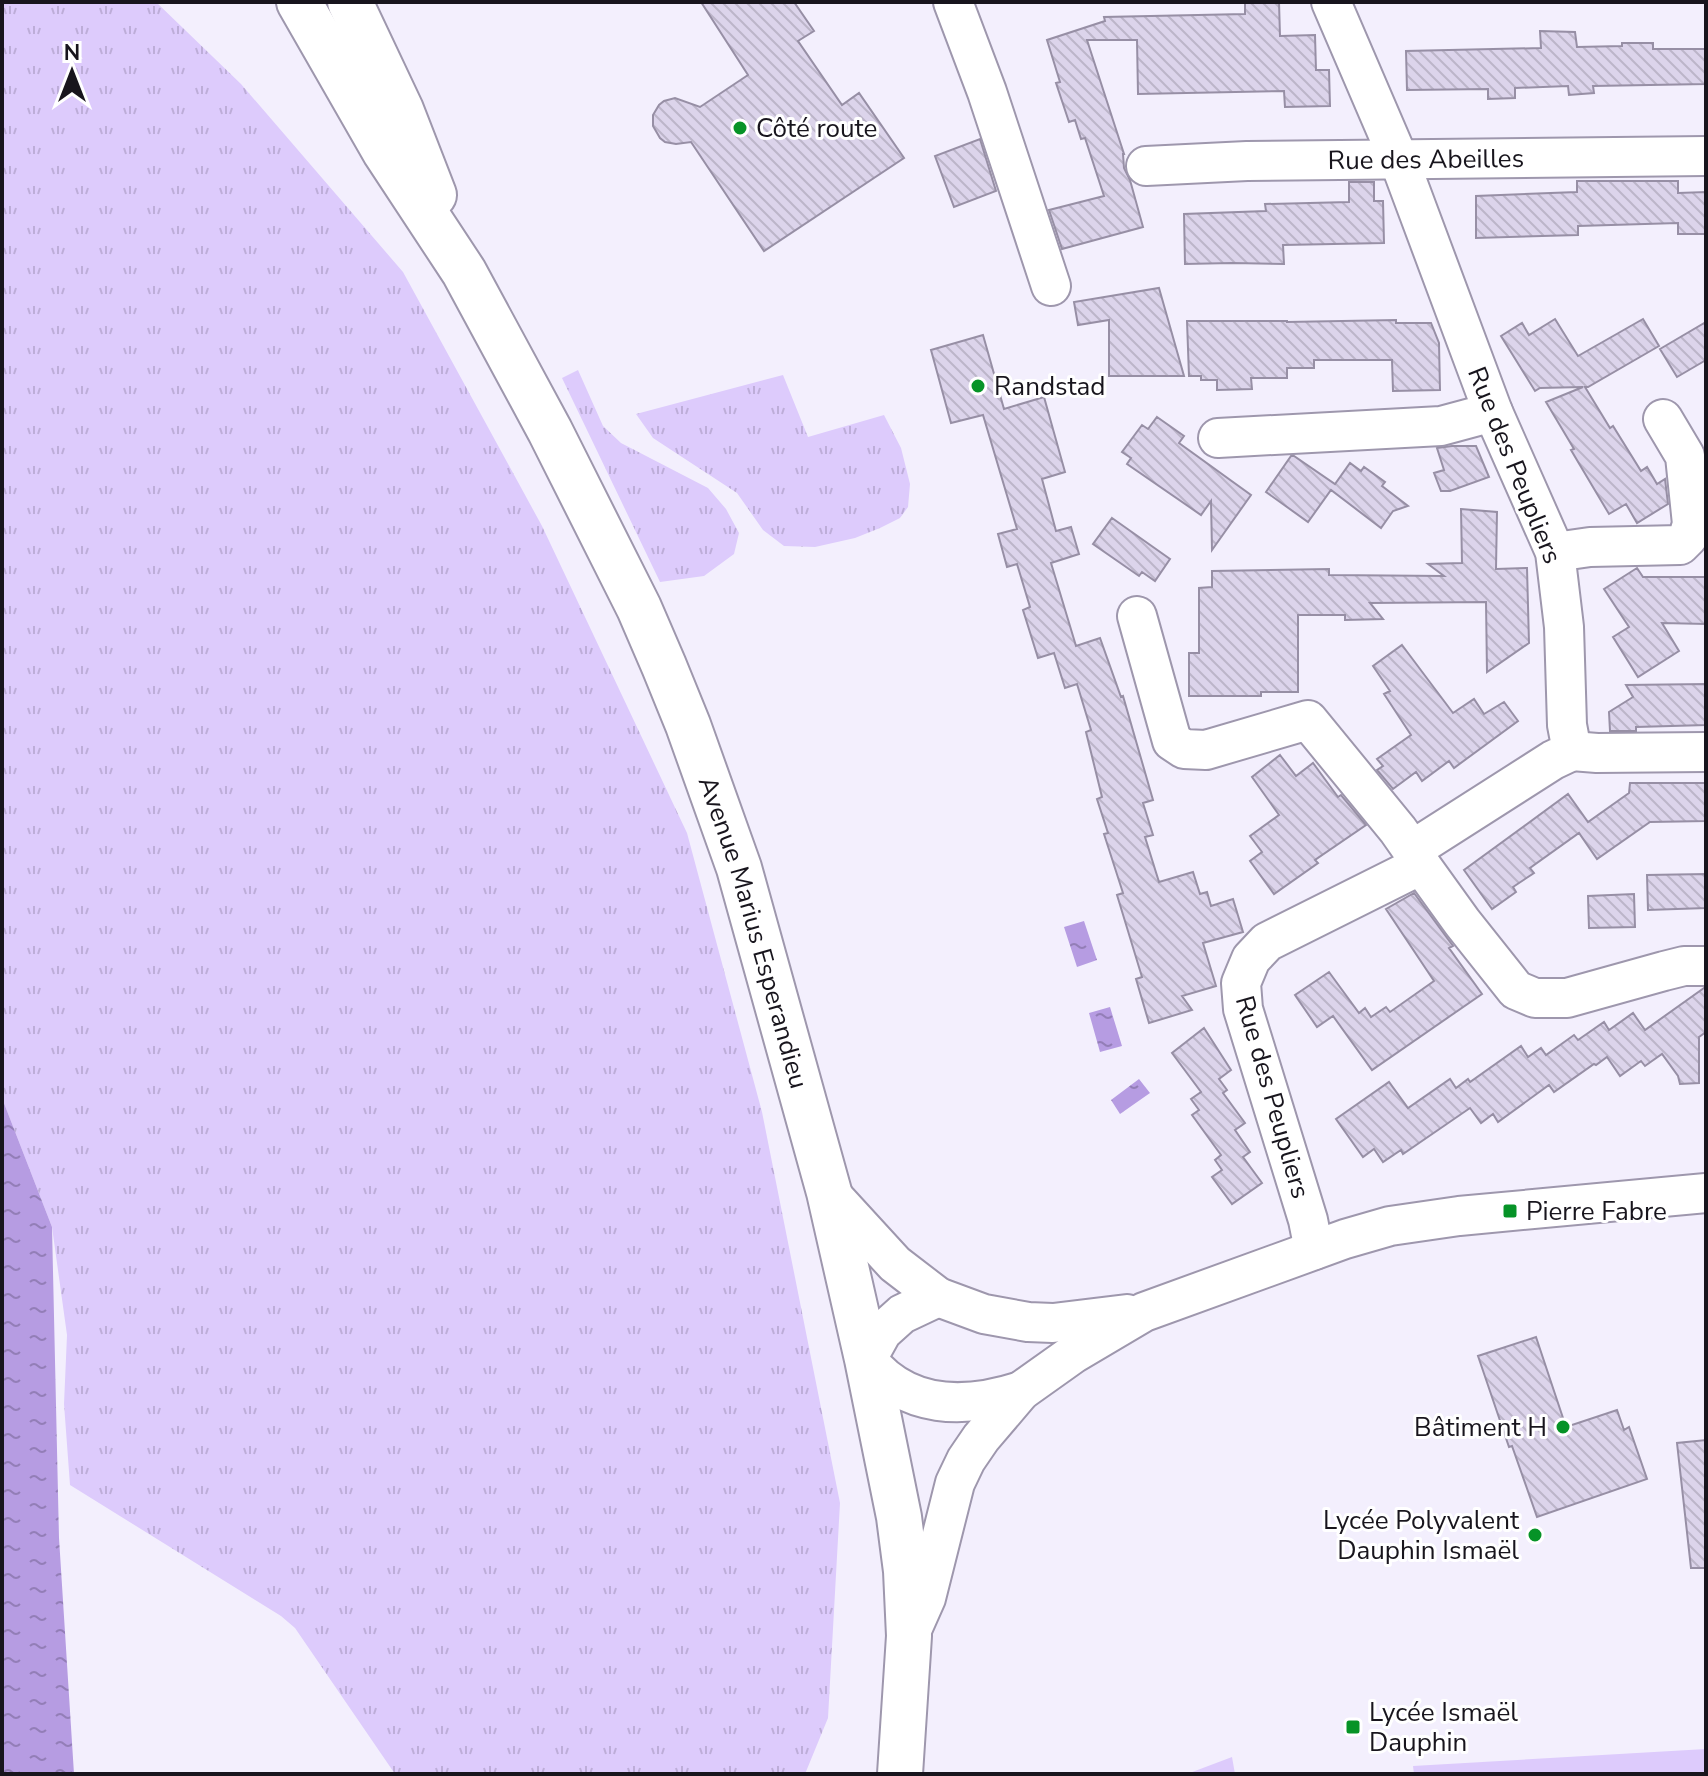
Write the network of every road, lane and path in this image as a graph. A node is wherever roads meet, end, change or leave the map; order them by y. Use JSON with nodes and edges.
{"nodes":[{"id":1,"x":299,"y":2,"type":"edge"},
{"id":2,"x":953,"y":2,"type":"edge"},
{"id":3,"x":1331,"y":2,"type":"edge"},
{"id":4,"x":358,"y":3,"type":"edge"},
{"id":5,"x":1706,"y":156,"type":"edge"},
{"id":6,"x":1399,"y":160,"type":"junction"},
{"id":7,"x":1146,"y":166,"type":"dead end"},
{"id":8,"x":464,"y":272,"type":"junction"},
{"id":9,"x":1051,"y":286,"type":"dead end"},
{"id":10,"x":1493,"y":412,"type":"junction"},
{"id":11,"x":1663,"y":419,"type":"dead end"},
{"id":12,"x":1218,"y":438,"type":"dead end"},
{"id":13,"x":1555,"y":552,"type":"junction"},
{"id":14,"x":1137,"y":616,"type":"dead end"},
{"id":15,"x":1572,"y":751,"type":"junction"},
{"id":16,"x":1706,"y":752,"type":"edge"},
{"id":17,"x":1416,"y":857,"type":"junction"},
{"id":18,"x":1706,"y":966,"type":"edge"},
{"id":19,"x":829,"y":1192,"type":"junction"},
{"id":20,"x":1706,"y":1193,"type":"edge"},
{"id":21,"x":1314,"y":1250,"type":"junction"},
{"id":22,"x":938,"y":1297,"type":"junction"},
{"id":23,"x":1144,"y":1312,"type":"junction"},
{"id":24,"x":867,"y":1359,"type":"junction"},
{"id":25,"x":1021,"y":1391,"type":"junction"},
{"id":26,"x":909,"y":1636,"type":"junction"},
{"id":27,"x":900,"y":1774,"type":"edge"}],
"edges":[{"from":1,"to":8,"type":"main road","name":"Avenue Marius Esperandieu"},
{"from":2,"to":9,"type":"street"},
{"from":3,"to":6,"type":"street","name":"Rue des Peupliers"},
{"from":4,"to":8,"type":"main road","name":"Avenue Marius Esperandieu"},
{"from":5,"to":6,"type":"street","name":"Rue des Abeilles"},
{"from":6,"to":7,"type":"street","name":"Rue des Abeilles"},
{"from":6,"to":10,"type":"street","name":"Rue des Peupliers"},
{"from":8,"to":19,"type":"main road","name":"Avenue Marius Esperandieu"},
{"from":10,"to":12,"type":"street"},
{"from":10,"to":13,"type":"street","name":"Rue des Peupliers"},
{"from":11,"to":13,"type":"street"},
{"from":13,"to":15,"type":"street","name":"Rue des Peupliers"},
{"from":14,"to":17,"type":"street"},
{"from":15,"to":16,"type":"street"},
{"from":15,"to":17,"type":"street","name":"Rue des Peupliers"},
{"from":17,"to":18,"type":"street"},
{"from":17,"to":21,"type":"street","name":"Rue des Peupliers"},
{"from":19,"to":22,"type":"street"},
{"from":19,"to":24,"type":"main road","name":"Avenue Marius Esperandieu"},
{"from":20,"to":21,"type":"street"},
{"from":21,"to":23,"type":"street"},
{"from":22,"to":23,"type":"street"},
{"from":22,"to":24,"type":"street"},
{"from":23,"to":25,"type":"street"},
{"from":24,"to":25,"type":"street"},
{"from":24,"to":26,"type":"main road","name":"Avenue Marius Esperandieu"},
{"from":25,"to":26,"type":"street"},
{"from":26,"to":27,"type":"main road","name":"Avenue Marius Esperandieu"}]}
